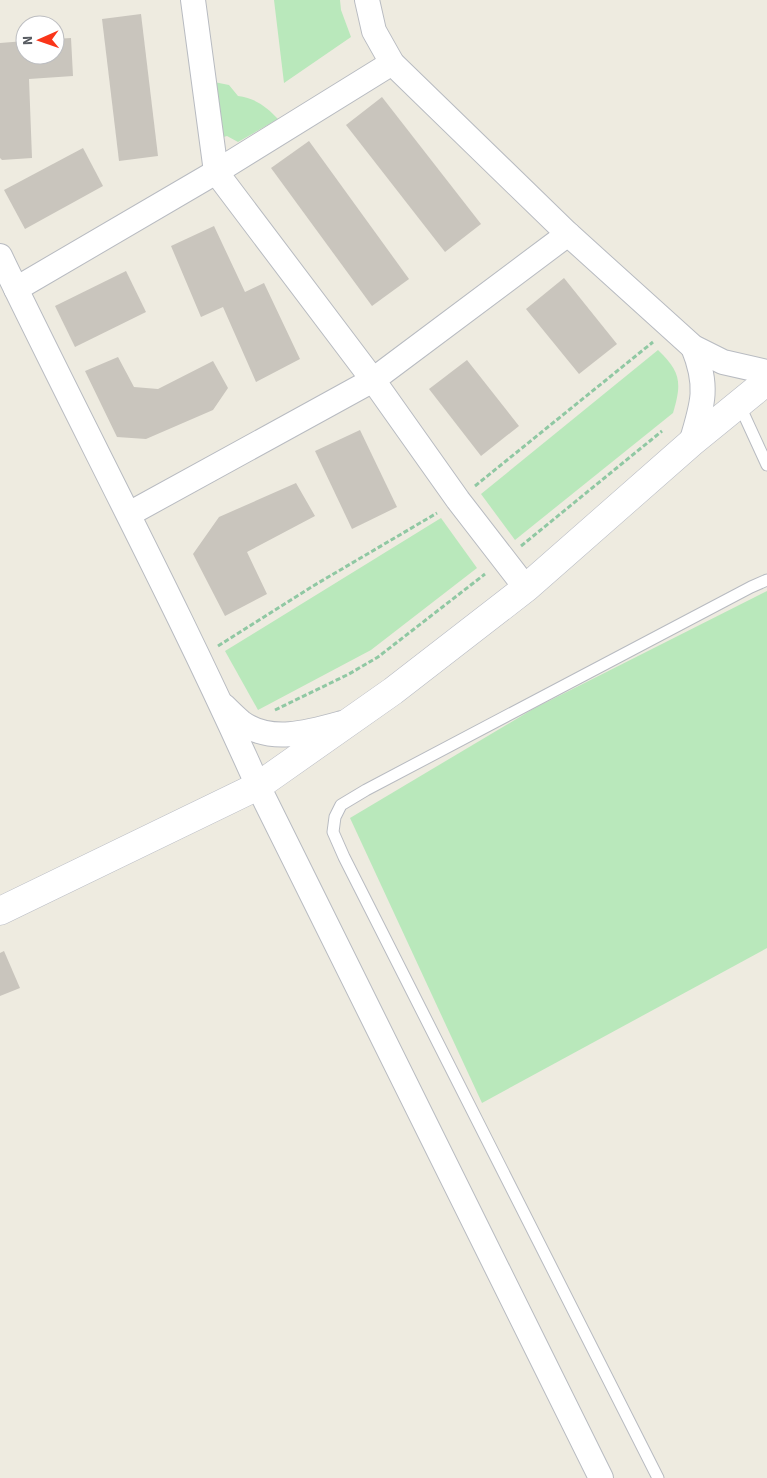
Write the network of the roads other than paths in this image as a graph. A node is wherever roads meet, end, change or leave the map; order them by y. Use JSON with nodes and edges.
{"nodes":[{"id":1,"x":193,"y":0,"type":"edge"},
{"id":2,"x":367,"y":0,"type":"edge"},
{"id":3,"x":392,"y":64,"type":"junction"},
{"id":4,"x":216,"y":172,"type":"junction"},
{"id":5,"x":568,"y":234,"type":"junction"},
{"id":6,"x":0,"y":256,"type":"edge"},
{"id":7,"x":16,"y":289,"type":"junction"},
{"id":8,"x":693,"y":347,"type":"junction"},
{"id":9,"x":767,"y":372,"type":"edge"},
{"id":10,"x":374,"y":380,"type":"junction"},
{"id":11,"x":767,"y":381,"type":"edge"},
{"id":12,"x":739,"y":404,"type":"junction"},
{"id":13,"x":691,"y":443,"type":"junction"},
{"id":14,"x":767,"y":465,"type":"edge"},
{"id":15,"x":129,"y":514,"type":"junction"},
{"id":16,"x":767,"y":580,"type":"edge"},
{"id":17,"x":526,"y":588,"type":"junction"},
{"id":18,"x":221,"y":703,"type":"junction"},
{"id":19,"x":354,"y":720,"type":"junction"},
{"id":20,"x":258,"y":786,"type":"junction"},
{"id":21,"x":0,"y":911,"type":"edge"},
{"id":22,"x":601,"y":1478,"type":"edge"},
{"id":23,"x":658,"y":1478,"type":"edge"}],
"edges":[{"from":1,"to":4,"type":"street"},
{"from":2,"to":3,"type":"street"},
{"from":3,"to":4,"type":"street"},
{"from":3,"to":5,"type":"street"},
{"from":4,"to":7,"type":"street"},
{"from":4,"to":10,"type":"street"},
{"from":5,"to":8,"type":"street"},
{"from":5,"to":10,"type":"street"},
{"from":6,"to":7,"type":"street"},
{"from":7,"to":15,"type":"street"},
{"from":8,"to":9,"type":"street"},
{"from":8,"to":13,"type":"street"},
{"from":10,"to":15,"type":"street"},
{"from":10,"to":17,"type":"street"},
{"from":11,"to":12,"type":"street"},
{"from":12,"to":13,"type":"street"},
{"from":12,"to":14,"type":"lane"},
{"from":13,"to":17,"type":"street"},
{"from":15,"to":18,"type":"street"},
{"from":16,"to":23,"type":"lane"},
{"from":17,"to":19,"type":"street"},
{"from":18,"to":19,"type":"street"},
{"from":18,"to":20,"type":"street"},
{"from":19,"to":20,"type":"street"},
{"from":20,"to":21,"type":"street"},
{"from":20,"to":22,"type":"street"}]}
